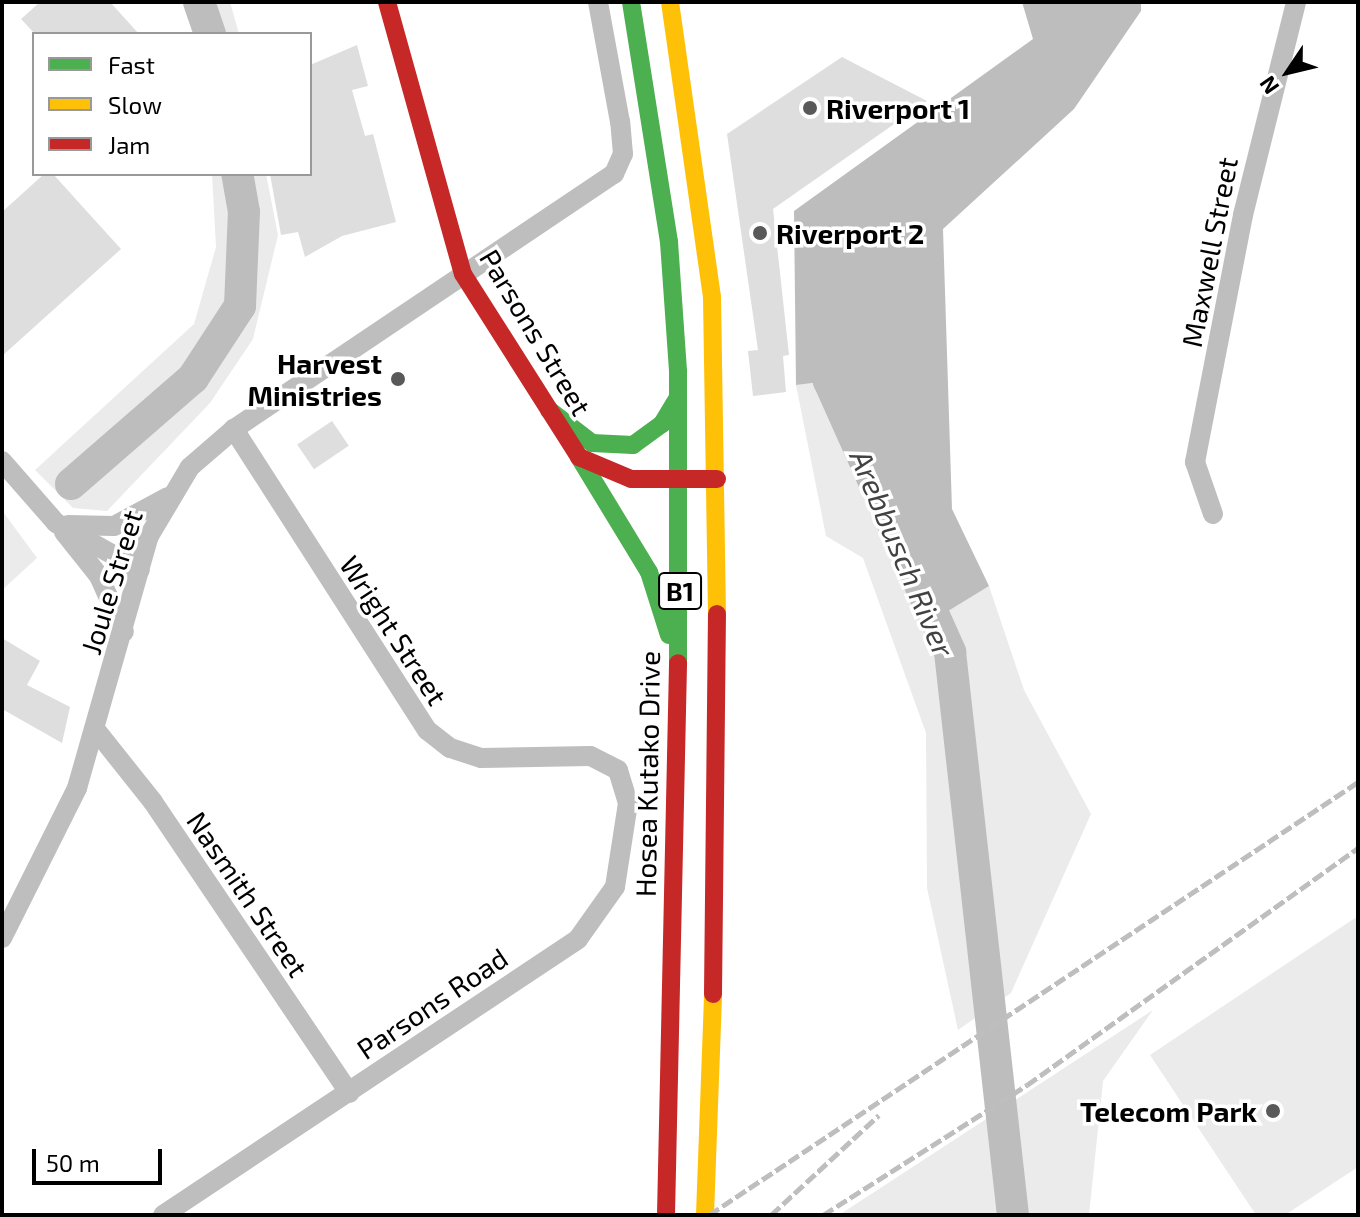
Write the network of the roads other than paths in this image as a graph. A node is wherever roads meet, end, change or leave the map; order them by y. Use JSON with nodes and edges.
{"nodes":[{"id":1,"x":387,"y":2,"type":"edge"},
{"id":2,"x":598,"y":2,"type":"edge"},
{"id":3,"x":631,"y":2,"type":"edge"},
{"id":4,"x":670,"y":2,"type":"edge"},
{"id":5,"x":1296,"y":2,"type":"edge"},
{"id":6,"x":463,"y":274,"type":"junction"},
{"id":7,"x":678,"y":397,"type":"junction"},
{"id":8,"x":549,"y":410,"type":"junction"},
{"id":9,"x":234,"y":429,"type":"junction"},
{"id":10,"x":579,"y":457,"type":"junction"},
{"id":11,"x":2,"y":461,"type":"edge"},
{"id":12,"x":679,"y":479,"type":"junction"},
{"id":13,"x":717,"y":479,"type":"junction"},
{"id":14,"x":168,"y":496,"type":"junction"},
{"id":15,"x":1213,"y":514,"type":"dead end"},
{"id":16,"x":56,"y":523,"type":"junction"},
{"id":17,"x":140,"y":570,"type":"junction"},
{"id":18,"x":124,"y":632,"type":"junction"},
{"id":19,"x":677,"y":669,"type":"junction"},
{"id":20,"x":95,"y":729,"type":"junction"},
{"id":21,"x":618,"y":770,"type":"joint"},
{"id":22,"x":2,"y":938,"type":"edge"},
{"id":23,"x":349,"y":1093,"type":"junction"},
{"id":24,"x":163,"y":1215,"type":"edge"},
{"id":25,"x":666,"y":1215,"type":"edge"},
{"id":26,"x":705,"y":1215,"type":"edge"}],
"edges":[{"from":1,"to":6,"type":"main road","name":"Parsons Street"},
{"from":2,"to":6,"type":"street","name":"Joule Street"},
{"from":3,"to":7,"type":"main road","name":"Hosea Kutako Drive","number":"B1"},
{"from":4,"to":13,"type":"main road","number":"B1"},
{"from":5,"to":15,"type":"street","name":"Maxwell Street"},
{"from":6,"to":8,"type":"main road","name":"Parsons Street"},
{"from":6,"to":9,"type":"street","name":"Joule Street"},
{"from":7,"to":8,"type":"main road"},
{"from":7,"to":12,"type":"main road","name":"Hosea Kutako Drive","number":"B1"},
{"from":8,"to":10,"type":"main road","name":"Parsons Street"},
{"from":9,"to":14,"type":"street","name":"Joule Street"},
{"from":9,"to":21,"type":"street","name":"Wright Street"},
{"from":10,"to":12,"type":"main road","name":"Parsons Street"},
{"from":10,"to":19,"type":"main road"},
{"from":11,"to":16,"type":"street"},
{"from":12,"to":13,"type":"main road","name":"Parsons Street"},
{"from":12,"to":19,"type":"main road","name":"Hosea Kutako Drive","number":"B1"},
{"from":13,"to":26,"type":"main road","number":"B1"},
{"from":14,"to":16,"type":"street"},
{"from":14,"to":17,"type":"street","name":"Joule Street"},
{"from":16,"to":17,"type":"street"},
{"from":16,"to":18,"type":"street"},
{"from":17,"to":18,"type":"street","name":"Joule Street"},
{"from":18,"to":20,"type":"street","name":"Joule Street"},
{"from":19,"to":25,"type":"main road","name":"Hosea Kutako Drive","number":"B1"},
{"from":20,"to":22,"type":"street","name":"Joule Street"},
{"from":20,"to":23,"type":"street","name":"Nasmith Street"},
{"from":21,"to":23,"type":"street","name":"Parsons Road"},
{"from":23,"to":24,"type":"street","name":"Parsons Road"}]}
